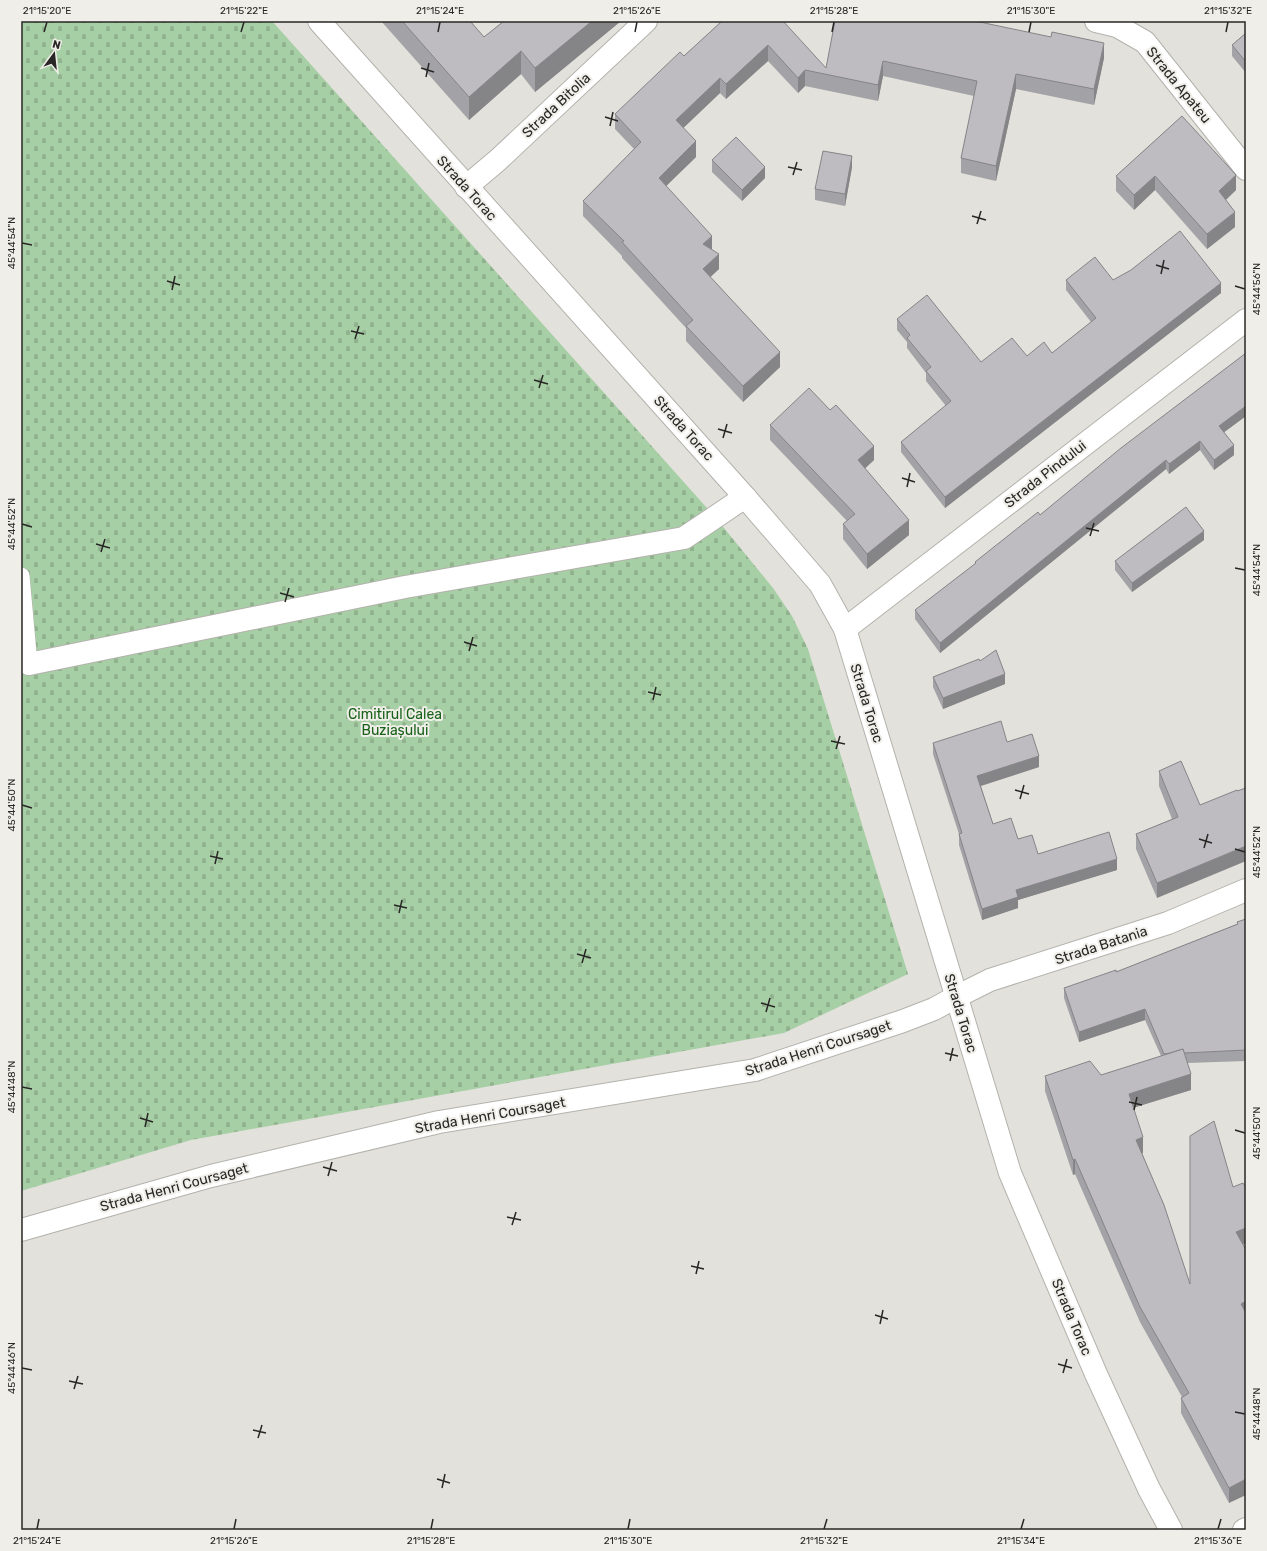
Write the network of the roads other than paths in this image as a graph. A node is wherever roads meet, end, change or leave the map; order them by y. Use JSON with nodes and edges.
{"nodes":[{"id":1,"x":319,"y":21,"type":"edge"},
{"id":2,"x":646,"y":21,"type":"edge"},
{"id":3,"x":1110,"y":23,"type":"edge"},
{"id":4,"x":1246,"y":170,"type":"edge"},
{"id":5,"x":466,"y":187,"type":"junction"},
{"id":6,"x":1246,"y":320,"type":"edge"},
{"id":7,"x":746,"y":497,"type":"junction"},
{"id":8,"x":21,"y":576,"type":"edge"},
{"id":9,"x":845,"y":629,"type":"junction"},
{"id":10,"x":29,"y":664,"type":"joint"},
{"id":11,"x":1246,"y":890,"type":"edge"},
{"id":12,"x":956,"y":997,"type":"junction"},
{"id":13,"x":21,"y":1230,"type":"edge"},
{"id":14,"x":1171,"y":1530,"type":"edge"}],
"edges":[{"from":1,"to":5,"type":"street","name":"Strada Torac"},
{"from":2,"to":5,"type":"street","name":"Strada Bitolia"},
{"from":3,"to":4,"type":"street","name":"Strada Apateu"},
{"from":5,"to":7,"type":"street","name":"Strada Torac"},
{"from":6,"to":9,"type":"street","name":"Strada Pindului"},
{"from":7,"to":9,"type":"street","name":"Strada Torac"},
{"from":7,"to":10,"type":"street"},
{"from":8,"to":10,"type":"lane"},
{"from":9,"to":12,"type":"street","name":"Strada Torac"},
{"from":11,"to":12,"type":"street","name":"Strada Batania"},
{"from":12,"to":13,"type":"street","name":"Strada Henri Coursaget"},
{"from":12,"to":14,"type":"street","name":"Strada Torac"}]}
